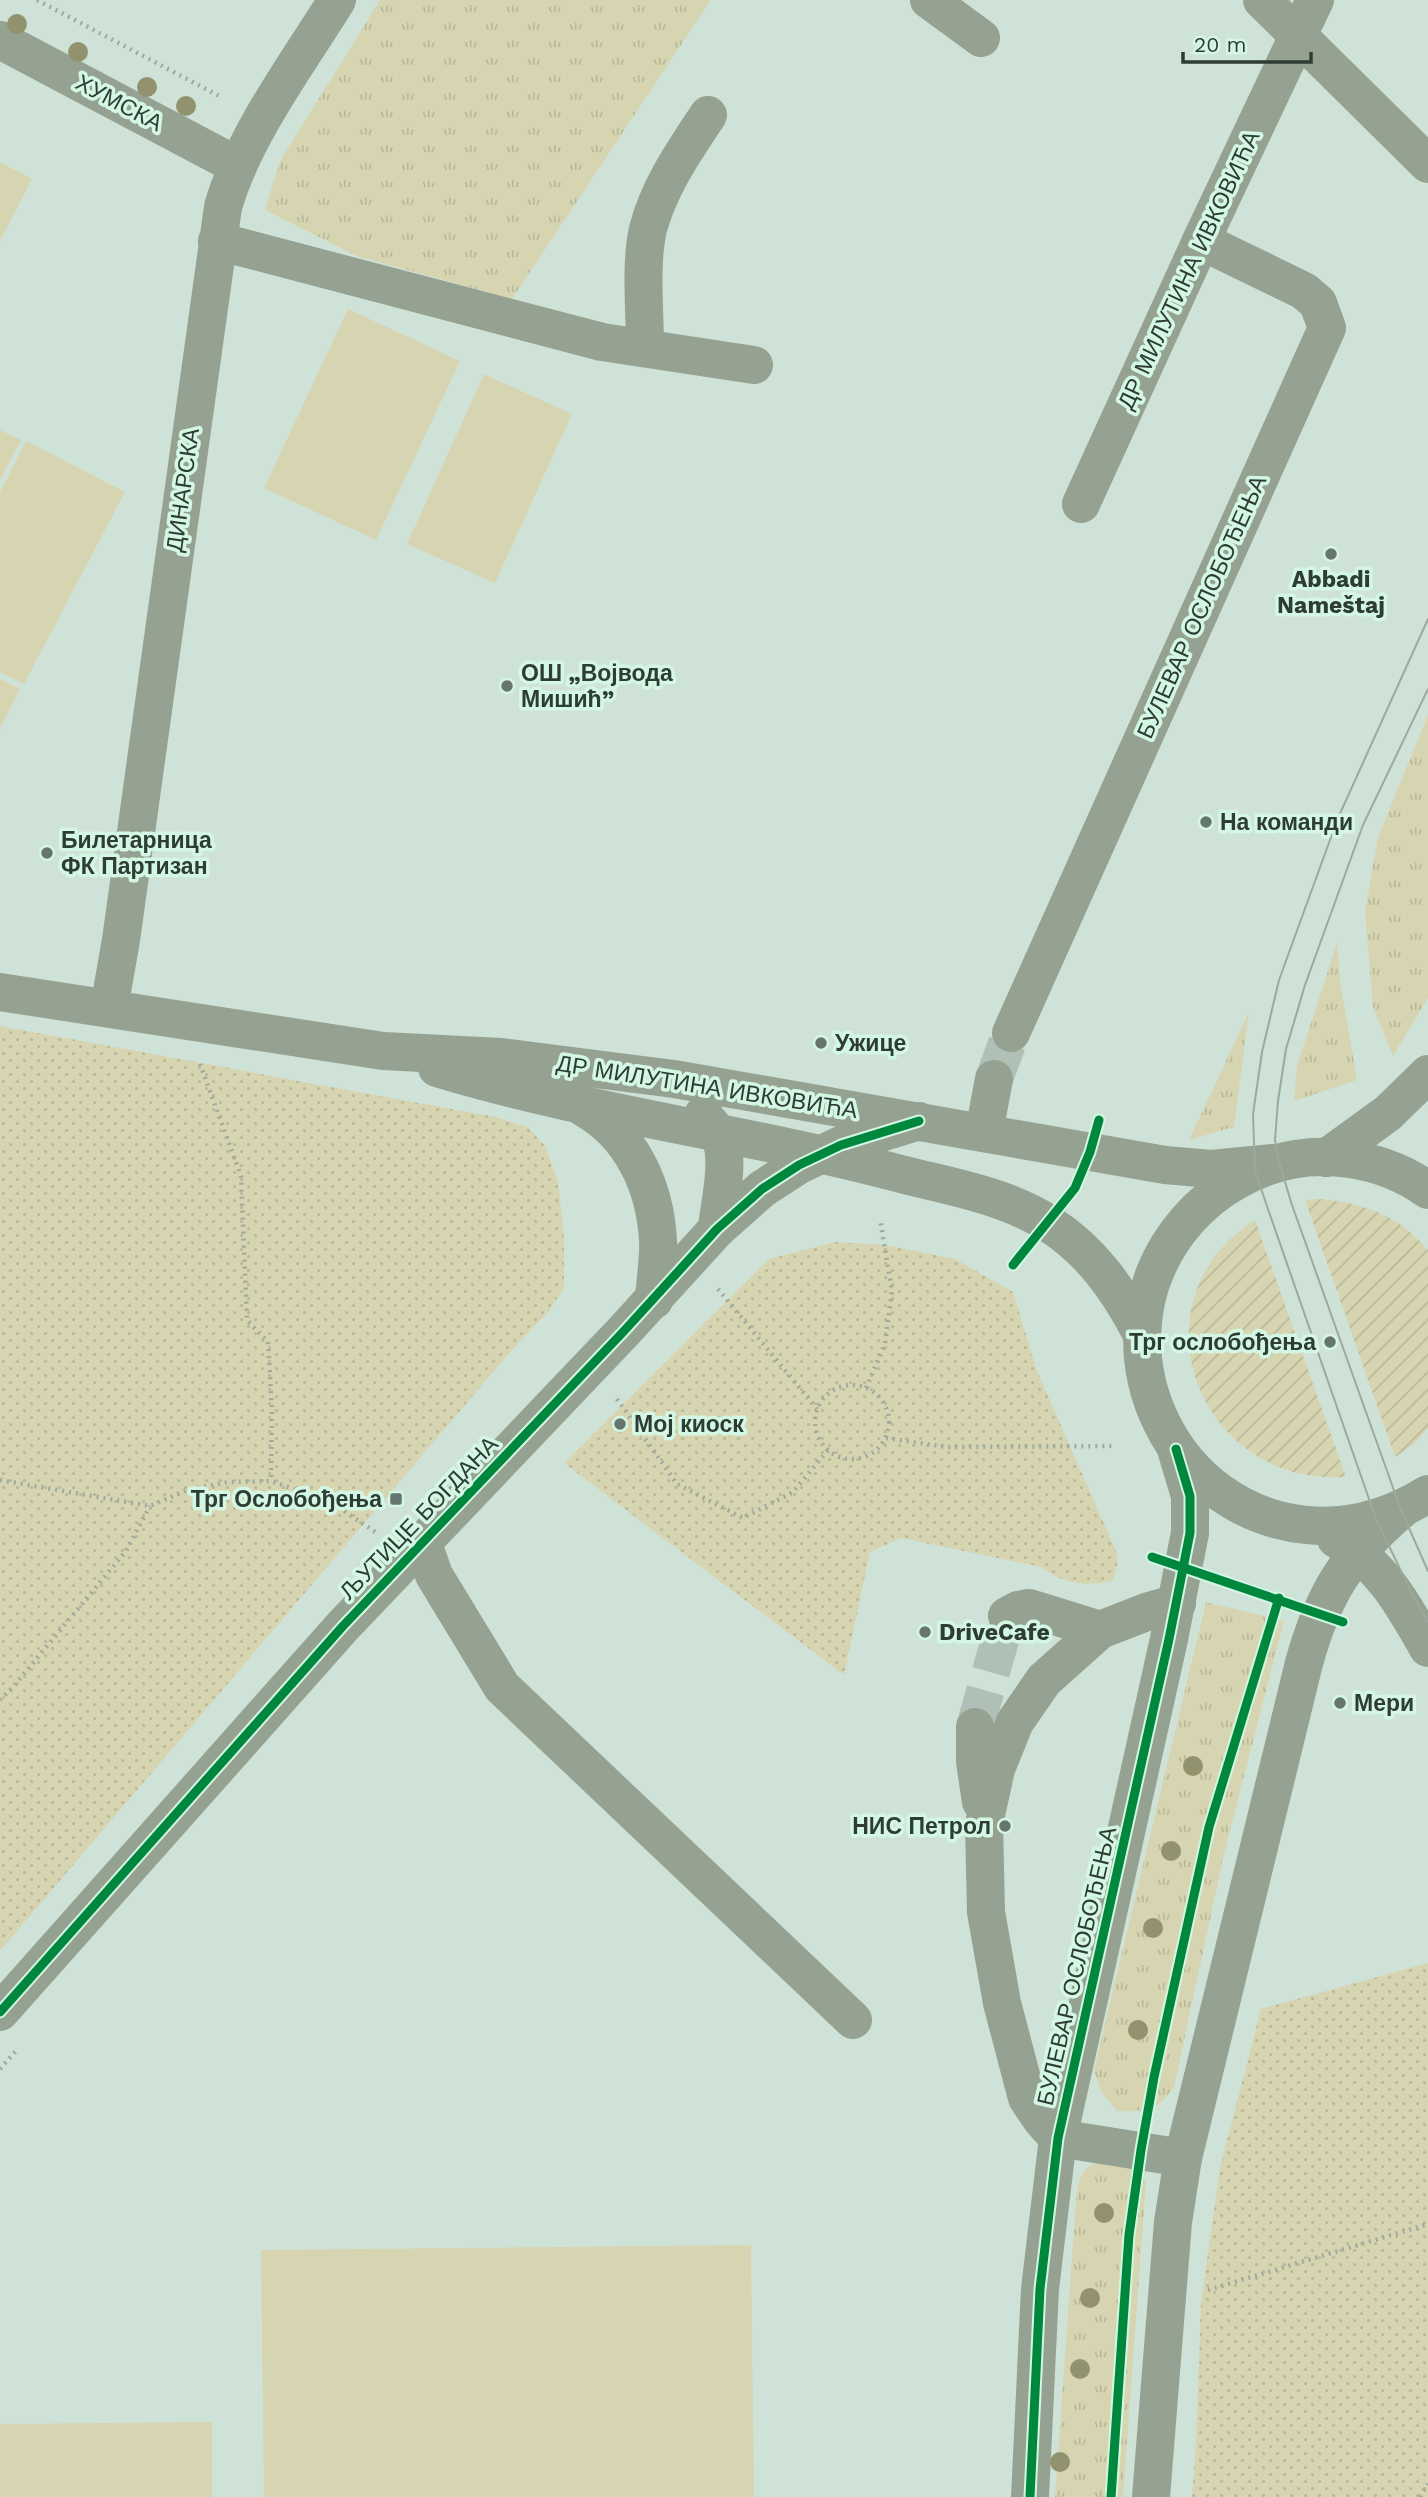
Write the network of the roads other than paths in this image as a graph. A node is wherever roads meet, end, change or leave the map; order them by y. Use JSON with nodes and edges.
{"nodes":[{"id":1,"x":337,"y":0,"type":"edge"},
{"id":2,"x":929,"y":0,"type":"edge"},
{"id":3,"x":1262,"y":0,"type":"edge"},
{"id":4,"x":1315,"y":0,"type":"edge"},
{"id":5,"x":981,"y":38,"type":"dead end"},
{"id":6,"x":1298,"y":38,"type":"junction"},
{"id":7,"x":0,"y":40,"type":"edge"},
{"id":8,"x":708,"y":115,"type":"dead end"},
{"id":9,"x":1428,"y":164,"type":"edge"},
{"id":10,"x":238,"y":166,"type":"junction"},
{"id":11,"x":217,"y":241,"type":"junction"},
{"id":12,"x":1201,"y":241,"type":"junction"},
{"id":13,"x":645,"y":348,"type":"junction"},
{"id":14,"x":754,"y":365,"type":"dead end"},
{"id":15,"x":1081,"y":504,"type":"dead end"},
{"id":16,"x":0,"y":992,"type":"edge"},
{"id":17,"x":109,"y":1008,"type":"junction"},
{"id":18,"x":1011,"y":1033,"type":"tunnel mouth"},
{"id":19,"x":383,"y":1051,"type":"junction"},
{"id":20,"x":1428,"y":1074,"type":"edge"},
{"id":21,"x":674,"y":1079,"type":"junction"},
{"id":22,"x":994,"y":1079,"type":"tunnel mouth"},
{"id":23,"x":576,"y":1103,"type":"junction"},
{"id":24,"x":919,"y":1121,"type":"junction"},
{"id":25,"x":717,"y":1132,"type":"junction"},
{"id":26,"x":984,"y":1132,"type":"junction"},
{"id":27,"x":822,"y":1153,"type":"junction"},
{"id":28,"x":1326,"y":1157,"type":"junction"},
{"id":29,"x":1279,"y":1162,"type":"junction"},
{"id":30,"x":1428,"y":1190,"type":"edge"},
{"id":31,"x":717,"y":1229,"type":"junction"},
{"id":32,"x":654,"y":1300,"type":"junction"},
{"id":33,"x":1142,"y":1333,"type":"junction"},
{"id":34,"x":1176,"y":1449,"type":"junction"},
{"id":35,"x":1414,"y":1502,"type":"edge"},
{"id":36,"x":1307,"y":1525,"type":"junction"},
{"id":37,"x":416,"y":1548,"type":"junction"},
{"id":38,"x":1356,"y":1552,"type":"junction"},
{"id":39,"x":1177,"y":1603,"type":"junction"},
{"id":40,"x":1007,"y":1616,"type":"dead end"},
{"id":41,"x":1100,"y":1630,"type":"junction"},
{"id":42,"x":1428,"y":1648,"type":"edge"},
{"id":43,"x":975,"y":1727,"type":"tunnel mouth"},
{"id":44,"x":984,"y":1824,"type":"junction"},
{"id":45,"x":0,"y":2012,"type":"edge"},
{"id":46,"x":853,"y":2020,"type":"dead end"},
{"id":47,"x":1058,"y":2138,"type":"junction"},
{"id":48,"x":1183,"y":2158,"type":"junction"},
{"id":49,"x":1030,"y":2497,"type":"edge"},
{"id":50,"x":1151,"y":2497,"type":"edge"}],
"edges":[{"from":1,"to":10,"type":"street","name":"ДИНАРСКА"},
{"from":2,"to":5,"type":"street"},
{"from":3,"to":6,"type":"street"},
{"from":4,"to":6,"type":"street","name":"ДР МИЛУТИНА ИВКОВИЋА"},
{"from":6,"to":9,"type":"street"},
{"from":6,"to":12,"type":"street","name":"ДР МИЛУТИНА ИВКОВИЋА"},
{"from":7,"to":10,"type":"street","name":"ХУМСКА"},
{"from":8,"to":13,"type":"street"},
{"from":10,"to":11,"type":"street","name":"ДИНАРСКА"},
{"from":11,"to":13,"type":"street"},
{"from":11,"to":17,"type":"street","name":"ДИНАРСКА"},
{"from":12,"to":15,"type":"street","name":"ДР МИЛУТИНА ИВКОВИЋА"},
{"from":12,"to":18,"type":"street","name":"БУЛЕВАР ОСЛОБОЂЕЊА"},
{"from":13,"to":14,"type":"street"},
{"from":16,"to":17,"type":"street","name":"ДР МИЛУТИНА ИВКОВИЋА"},
{"from":17,"to":19,"type":"street","name":"ДР МИЛУТИНА ИВКОВИЋА"},
{"from":19,"to":21,"type":"street","name":"ДР МИЛУТИНА ИВКОВИЋА"},
{"from":19,"to":23,"type":"street","name":"ДР МИЛУТИНА ИВКОВИЋА"},
{"from":20,"to":28,"type":"main road","name":"БУЛЕВАР ОСЛОБОЂЕЊА"},
{"from":21,"to":24,"type":"street","name":"ДР МИЛУТИНА ИВКОВИЋА"},
{"from":21,"to":25,"type":"street"},
{"from":22,"to":26,"type":"street"},
{"from":23,"to":25,"type":"street","name":"ДР МИЛУТИНА ИВКОВИЋА"},
{"from":23,"to":32,"type":"street"},
{"from":24,"to":26,"type":"street","name":"ДР МИЛУТИНА ИВКОВИЋА"},
{"from":24,"to":27,"type":"street","name":"ЉУТИЦЕ БОГДАНА"},
{"from":25,"to":27,"type":"street","name":"ДР МИЛУТИНА ИВКОВИЋА"},
{"from":25,"to":31,"type":"street"},
{"from":26,"to":29,"type":"street","name":"ДР МИЛУТИНА ИВКОВИЋА"},
{"from":27,"to":31,"type":"street","name":"ЉУТИЦЕ БОГДАНА"},
{"from":27,"to":33,"type":"street","name":"ДР МИЛУТИНА ИВКОВИЋА"},
{"from":28,"to":29,"type":"main road","name":"БУЛЕВАР ОСЛОБОЂЕЊА"},
{"from":28,"to":30,"type":"main road","name":"БУЛЕВАР ОСЛОБОЂЕЊА"},
{"from":29,"to":33,"type":"main road","name":"БУЛЕВАР ОСЛОБОЂЕЊА"},
{"from":31,"to":32,"type":"street","name":"ЉУТИЦЕ БОГДАНА"},
{"from":32,"to":37,"type":"street","name":"ЉУТИЦЕ БОГДАНА"},
{"from":33,"to":34,"type":"main road","name":"БУЛЕВАР ОСЛОБОЂЕЊА"},
{"from":34,"to":36,"type":"main road","name":"БУЛЕВАР ОСЛОБОЂЕЊА"},
{"from":34,"to":39,"type":"main road","name":"БУЛЕВАР ОСЛОБОЂЕЊА"},
{"from":35,"to":36,"type":"main road","name":"БУЛЕВАР ОСЛОБОЂЕЊА"},
{"from":35,"to":38,"type":"main road","name":"БУЛЕВАР ОСЛОБОЂЕЊА"},
{"from":36,"to":38,"type":"main road"},
{"from":37,"to":45,"type":"street","name":"ЉУТИЦЕ БОГДАНА"},
{"from":37,"to":46,"type":"street"},
{"from":38,"to":42,"type":"main road"},
{"from":38,"to":48,"type":"main road","name":"БУЛЕВАР ОСЛОБОЂЕЊА"},
{"from":39,"to":41,"type":"street"},
{"from":39,"to":47,"type":"main road","name":"БУЛЕВАР ОСЛОБОЂЕЊА"},
{"from":40,"to":41,"type":"street"},
{"from":41,"to":44,"type":"street"},
{"from":43,"to":44,"type":"street"},
{"from":44,"to":47,"type":"street"},
{"from":47,"to":48,"type":"main road"},
{"from":47,"to":49,"type":"main road","name":"БУЛЕВАР ОСЛОБОЂЕЊА"},
{"from":48,"to":50,"type":"main road","name":"БУЛЕВАР ОСЛОБОЂЕЊА"}]}
